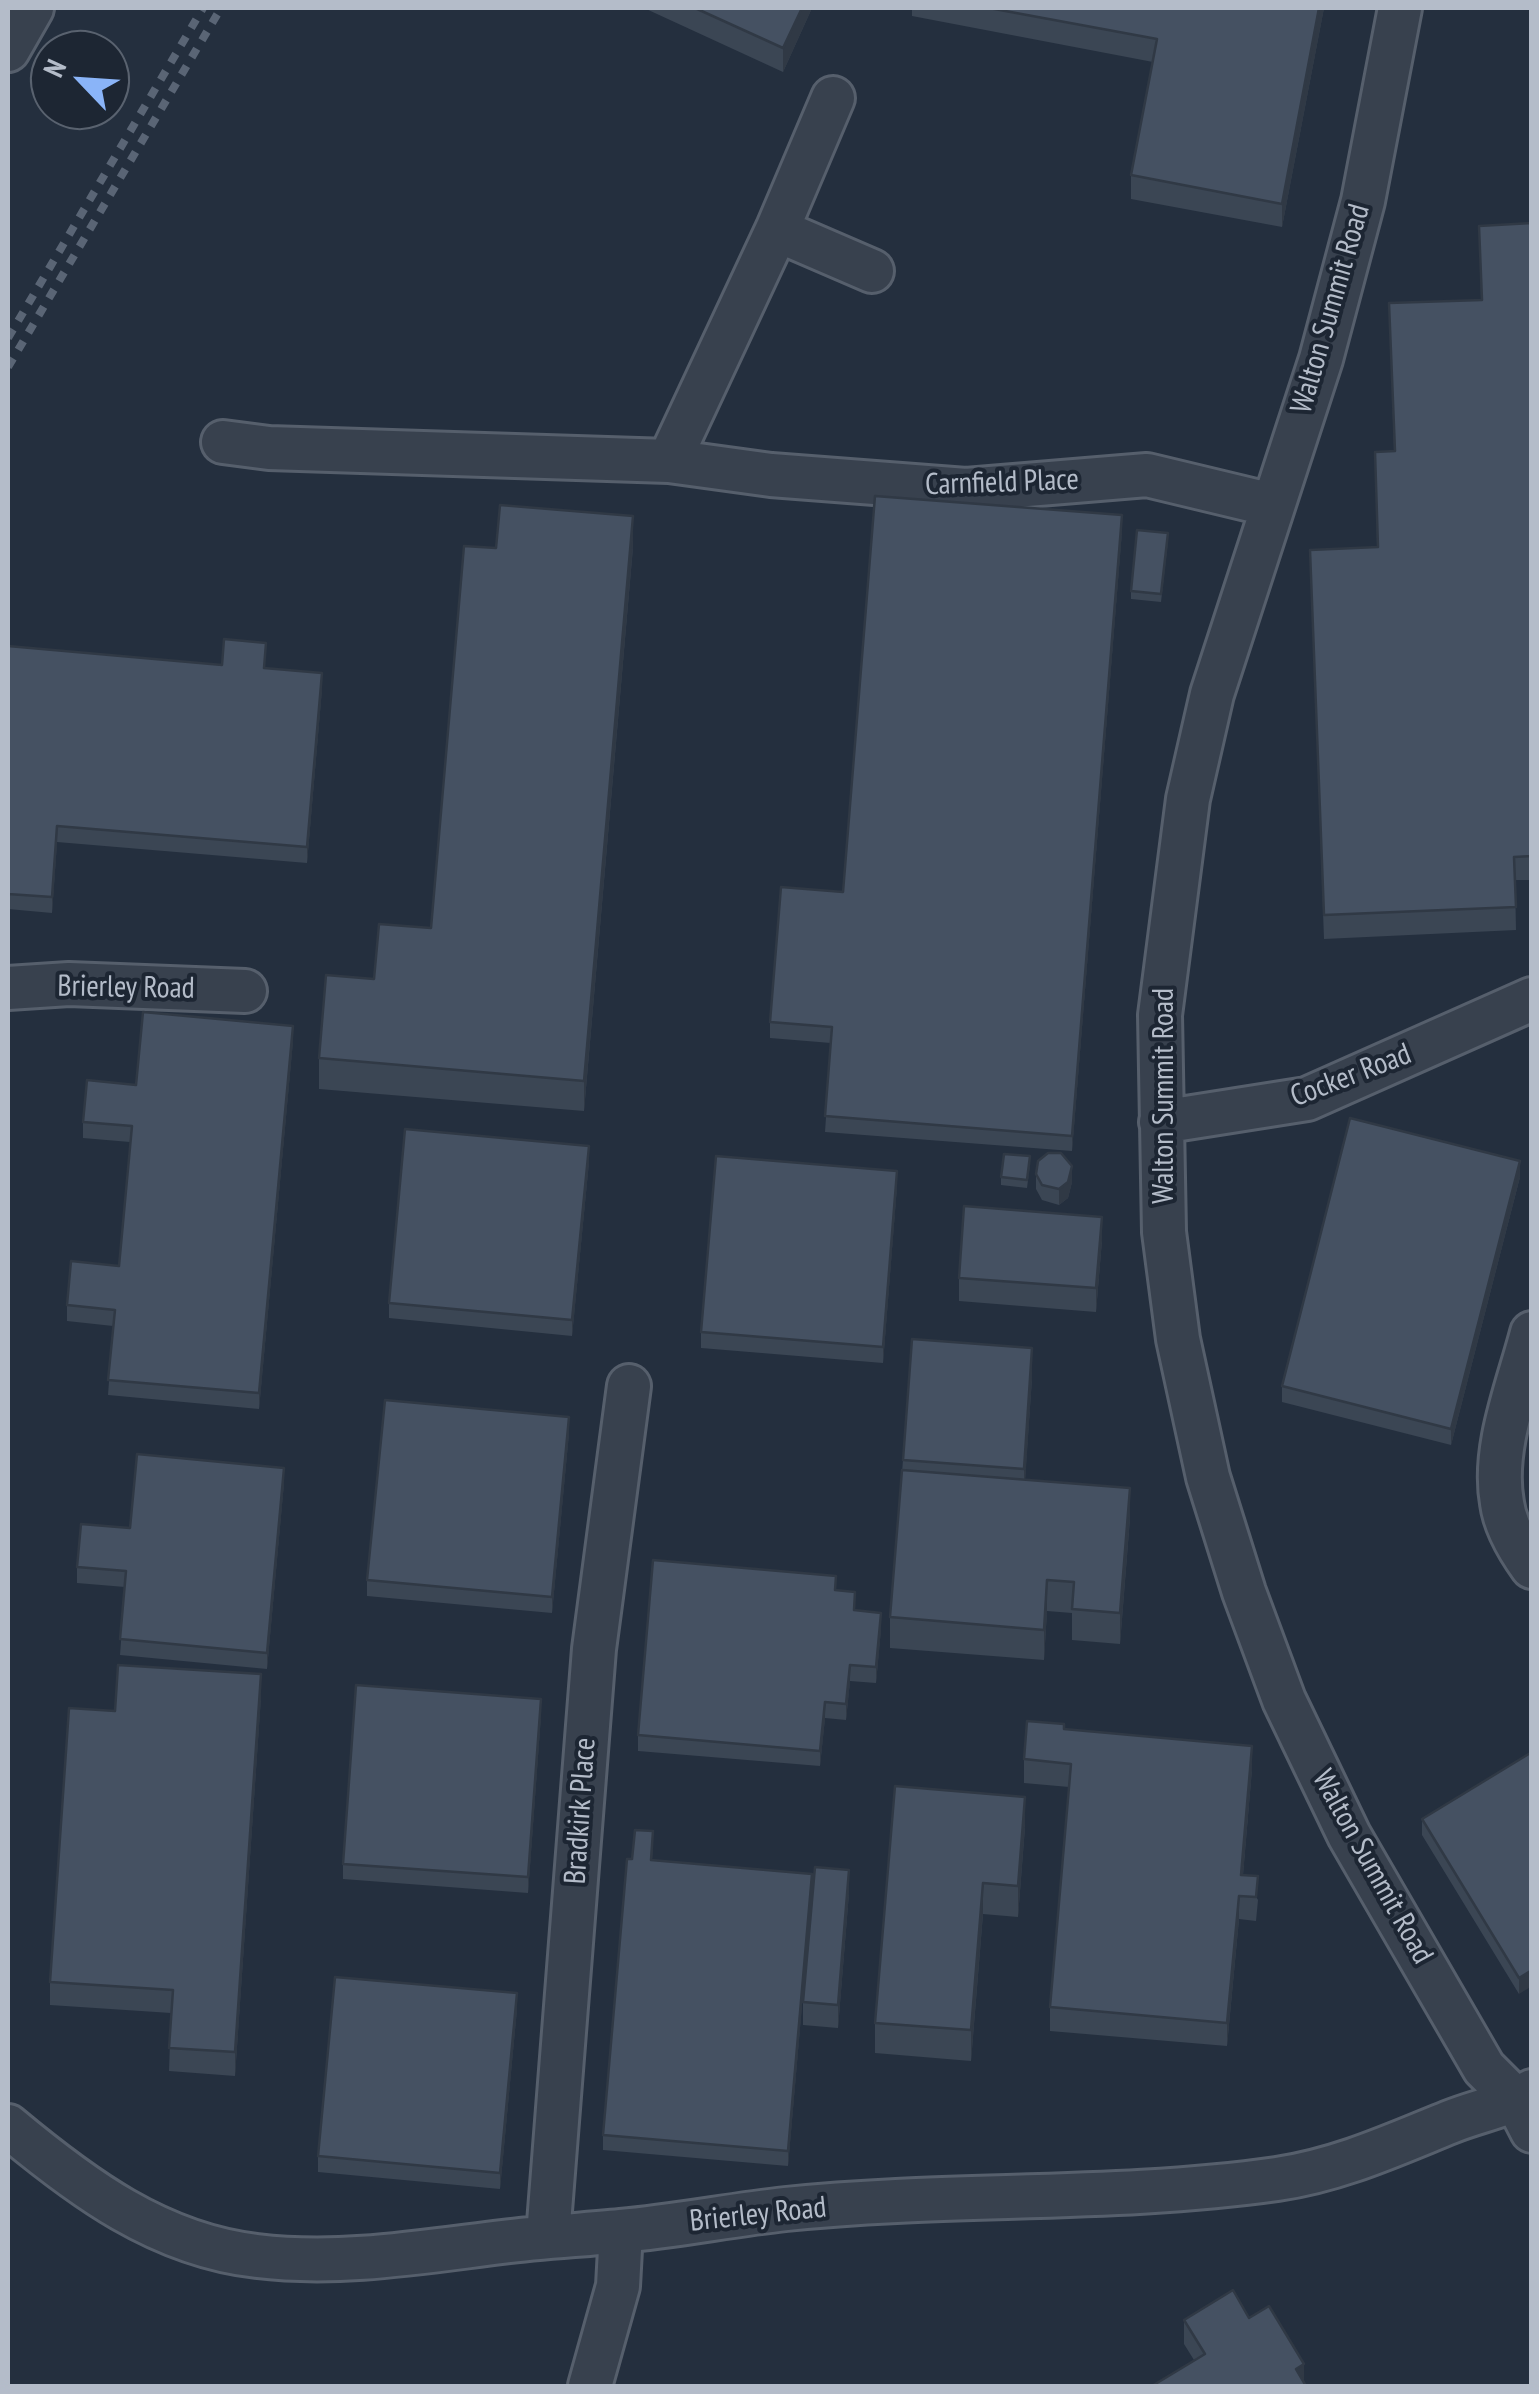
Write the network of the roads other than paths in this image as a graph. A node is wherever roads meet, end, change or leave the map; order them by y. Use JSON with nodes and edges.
{"nodes":[{"id":1,"x":32,"y":8,"type":"edge"},
{"id":2,"x":1400,"y":8,"type":"edge"},
{"id":3,"x":8,"y":50,"type":"edge"},
{"id":4,"x":833,"y":98,"type":"dead end"},
{"id":5,"x":777,"y":230,"type":"junction"},
{"id":6,"x":872,"y":271,"type":"dead end"},
{"id":7,"x":224,"y":442,"type":"dead end"},
{"id":8,"x":669,"y":460,"type":"junction"},
{"id":9,"x":1272,"y":505,"type":"junction"},
{"id":10,"x":8,"y":988,"type":"edge"},
{"id":11,"x":244,"y":991,"type":"dead end"},
{"id":12,"x":1532,"y":999,"type":"edge"},
{"id":13,"x":1162,"y":1122,"type":"junction"},
{"id":14,"x":1532,"y":1333,"type":"edge"},
{"id":15,"x":629,"y":1386,"type":"dead end"},
{"id":16,"x":1532,"y":1568,"type":"edge"},
{"id":17,"x":1526,"y":2107,"type":"edge"},
{"id":18,"x":8,"y":2126,"type":"edge"},
{"id":19,"x":621,"y":2232,"type":"junction"},
{"id":20,"x":548,"y":2236,"type":"junction"},
{"id":21,"x":590,"y":2386,"type":"edge"}],
"edges":[{"from":1,"to":3,"type":"street"},
{"from":2,"to":9,"type":"street","name":"Walton Summit Road"},
{"from":4,"to":5,"type":"street"},
{"from":5,"to":6,"type":"street"},
{"from":5,"to":8,"type":"street"},
{"from":7,"to":8,"type":"street","name":"Carnfield Place"},
{"from":8,"to":9,"type":"street","name":"Carnfield Place"},
{"from":9,"to":13,"type":"street","name":"Walton Summit Road"},
{"from":10,"to":11,"type":"street","name":"Brierley Road"},
{"from":12,"to":13,"type":"street","name":"Cocker Road"},
{"from":13,"to":17,"type":"street","name":"Walton Summit Road"},
{"from":14,"to":16,"type":"street"},
{"from":15,"to":20,"type":"street","name":"Bradkirk Place"},
{"from":17,"to":19,"type":"street","name":"Brierley Road"},
{"from":18,"to":20,"type":"street","name":"Brierley Road"},
{"from":19,"to":20,"type":"street","name":"Brierley Road"},
{"from":19,"to":21,"type":"street"}]}
